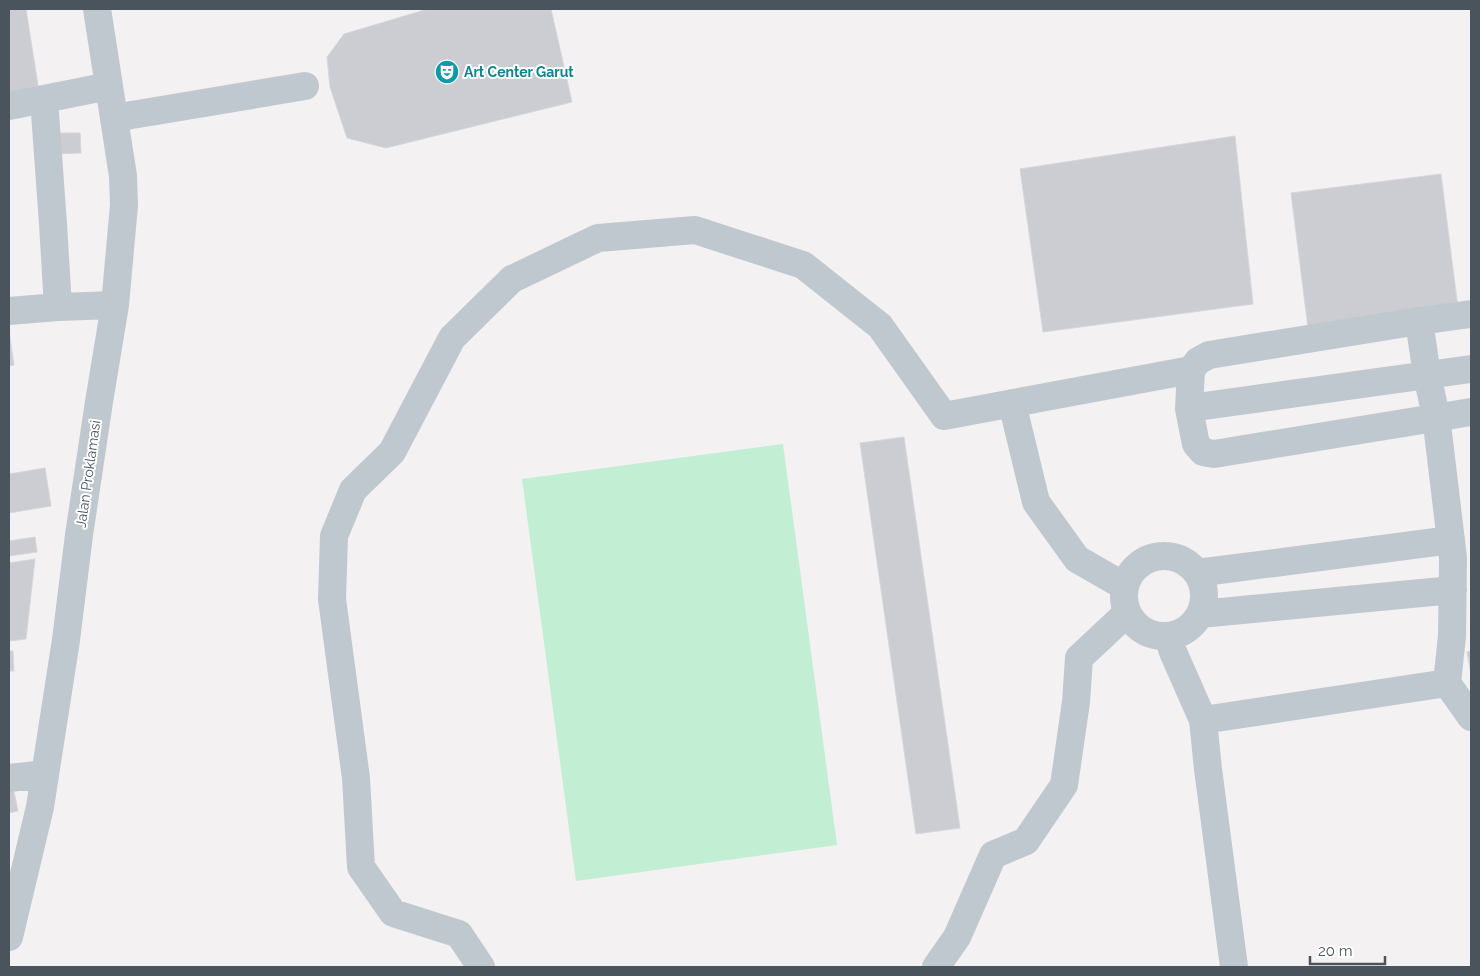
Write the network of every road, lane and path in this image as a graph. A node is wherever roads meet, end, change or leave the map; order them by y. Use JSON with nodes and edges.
{"nodes":[{"id":1,"x":96,"y":9,"type":"edge"},
{"id":2,"x":110,"y":86,"type":"junction"},
{"id":3,"x":305,"y":86,"type":"dead end"},
{"id":4,"x":44,"y":99,"type":"junction"},
{"id":5,"x":9,"y":106,"type":"edge"},
{"id":6,"x":114,"y":118,"type":"junction"},
{"id":7,"x":115,"y":305,"type":"junction"},
{"id":8,"x":58,"y":306,"type":"junction"},
{"id":9,"x":9,"y":311,"type":"edge"},
{"id":10,"x":1471,"y":314,"type":"edge"},
{"id":11,"x":1419,"y":321,"type":"junction"},
{"id":12,"x":1191,"y":370,"type":"junction"},
{"id":13,"x":1471,"y":370,"type":"edge"},
{"id":14,"x":1427,"y":376,"type":"junction"},
{"id":15,"x":1012,"y":403,"type":"junction"},
{"id":16,"x":1189,"y":409,"type":"junction"},
{"id":17,"x":1471,"y":412,"type":"edge"},
{"id":18,"x":1436,"y":416,"type":"junction"},
{"id":19,"x":1451,"y":540,"type":"junction"},
{"id":20,"x":1197,"y":573,"type":"junction"},
{"id":21,"x":1124,"y":586,"type":"junction"},
{"id":22,"x":1453,"y":590,"type":"junction"},
{"id":23,"x":1126,"y":614,"type":"junction"},
{"id":24,"x":1200,"y":614,"type":"junction"},
{"id":25,"x":1168,"y":636,"type":"junction"},
{"id":26,"x":1447,"y":683,"type":"junction"},
{"id":27,"x":1471,"y":717,"type":"edge"},
{"id":28,"x":1203,"y":720,"type":"junction"},
{"id":29,"x":45,"y":774,"type":"junction"},
{"id":30,"x":9,"y":778,"type":"edge"},
{"id":31,"x":9,"y":937,"type":"edge"},
{"id":32,"x":481,"y":967,"type":"edge"},
{"id":33,"x":936,"y":967,"type":"edge"},
{"id":34,"x":1234,"y":967,"type":"edge"}],
"edges":[{"from":1,"to":2,"type":"street","name":"Jalan Proklamasi"},
{"from":2,"to":4,"type":"street"},
{"from":2,"to":6,"type":"street","name":"Jalan Proklamasi"},
{"from":3,"to":6,"type":"street"},
{"from":4,"to":5,"type":"street"},
{"from":4,"to":8,"type":"street"},
{"from":6,"to":7,"type":"street","name":"Jalan Proklamasi"},
{"from":7,"to":8,"type":"street"},
{"from":7,"to":29,"type":"street","name":"Jalan Proklamasi"},
{"from":8,"to":9,"type":"street"},
{"from":10,"to":11,"type":"street"},
{"from":11,"to":12,"type":"street"},
{"from":11,"to":14,"type":"street"},
{"from":12,"to":15,"type":"street"},
{"from":12,"to":16,"type":"street"},
{"from":13,"to":14,"type":"street"},
{"from":14,"to":16,"type":"street"},
{"from":14,"to":18,"type":"street"},
{"from":15,"to":21,"type":"street"},
{"from":15,"to":32,"type":"street"},
{"from":16,"to":18,"type":"street"},
{"from":17,"to":18,"type":"street"},
{"from":18,"to":19,"type":"street"},
{"from":19,"to":20,"type":"street"},
{"from":19,"to":22,"type":"street"},
{"from":20,"to":21,"type":"street"},
{"from":20,"to":24,"type":"street"},
{"from":21,"to":23,"type":"street"},
{"from":22,"to":24,"type":"street"},
{"from":22,"to":26,"type":"street"},
{"from":23,"to":25,"type":"street"},
{"from":23,"to":33,"type":"street"},
{"from":24,"to":25,"type":"street"},
{"from":25,"to":28,"type":"street"},
{"from":26,"to":27,"type":"street"},
{"from":26,"to":28,"type":"street"},
{"from":28,"to":34,"type":"street"},
{"from":29,"to":30,"type":"street"},
{"from":29,"to":31,"type":"street","name":"Jalan Proklamasi"}]}
